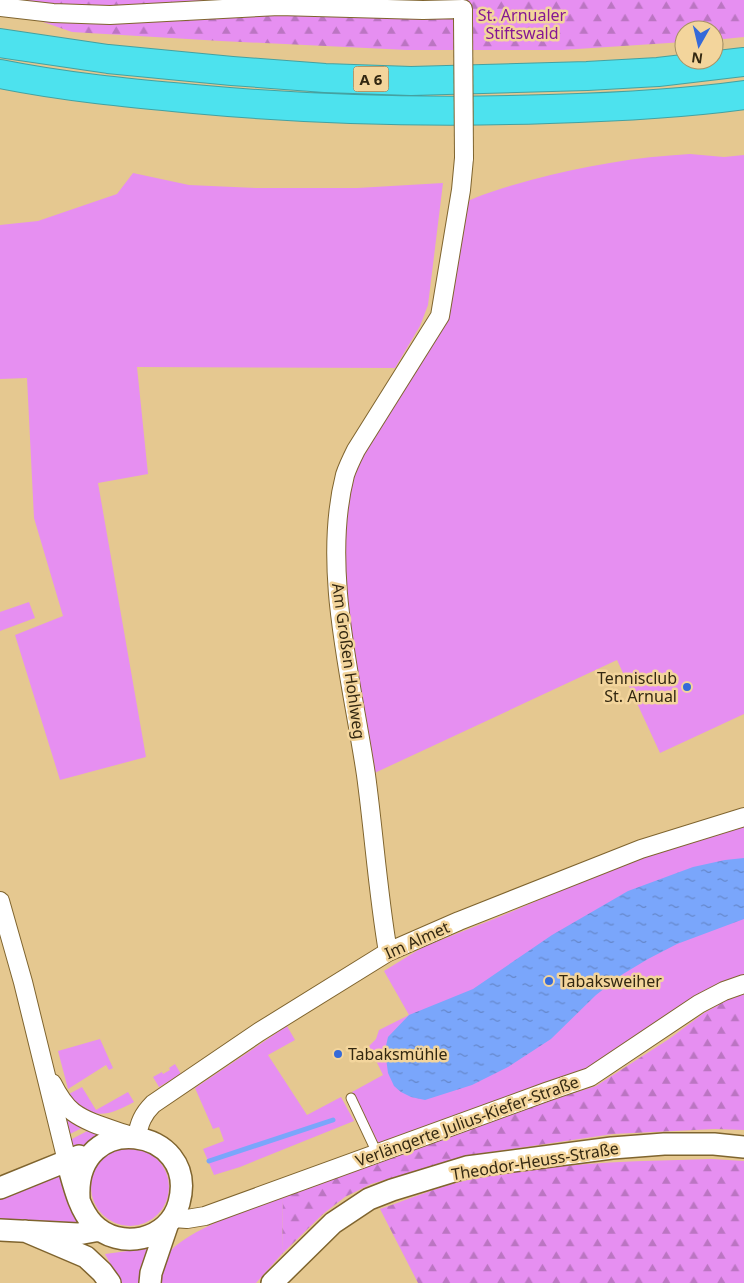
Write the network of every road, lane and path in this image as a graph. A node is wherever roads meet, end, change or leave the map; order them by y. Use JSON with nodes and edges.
{"nodes":[{"id":1,"x":0,"y":6,"type":"edge"},
{"id":2,"x":0,"y":43,"type":"edge"},
{"id":3,"x":744,"y":62,"type":"edge"},
{"id":4,"x":0,"y":74,"type":"edge"},
{"id":5,"x":744,"y":95,"type":"edge"},
{"id":6,"x":744,"y":817,"type":"edge"},
{"id":7,"x":0,"y":901,"type":"edge"},
{"id":8,"x":388,"y":952,"type":"junction"},
{"id":9,"x":744,"y":984,"type":"edge"},
{"id":10,"x":45,"y":1072,"type":"junction"},
{"id":11,"x":350,"y":1098,"type":"dead end"},
{"id":12,"x":134,"y":1137,"type":"junction"},
{"id":13,"x":744,"y":1147,"type":"edge"},
{"id":14,"x":96,"y":1150,"type":"junction"},
{"id":15,"x":377,"y":1153,"type":"junction"},
{"id":16,"x":67,"y":1161,"type":"junction"},
{"id":17,"x":0,"y":1188,"type":"edge"},
{"id":18,"x":80,"y":1198,"type":"junction"},
{"id":19,"x":170,"y":1220,"type":"junction"},
{"id":20,"x":0,"y":1230,"type":"edge"},
{"id":21,"x":102,"y":1231,"type":"junction"},
{"id":22,"x":25,"y":1232,"type":"junction"},
{"id":23,"x":106,"y":1278,"type":"edge"},
{"id":24,"x":150,"y":1283,"type":"edge"},
{"id":25,"x":272,"y":1283,"type":"edge"}],
"edges":[{"from":1,"to":8,"type":"street","name":"Am Großen Hohlweg","bridge":true},
{"from":2,"to":3,"type":"highway","number":"A 6"},
{"from":4,"to":5,"type":"highway","number":"A 6"},
{"from":6,"to":8,"type":"street","name":"Im Almet"},
{"from":7,"to":10,"type":"street"},
{"from":8,"to":12,"type":"street","name":"Im Almet"},
{"from":9,"to":15,"type":"street","name":"Verlängerte Julius-Kiefer-Straße"},
{"from":10,"to":12,"type":"street"},
{"from":10,"to":16,"type":"street"},
{"from":11,"to":15,"type":"lane"},
{"from":12,"to":14,"type":"street"},
{"from":12,"to":19,"type":"street"},
{"from":13,"to":25,"type":"street","name":"Theodor-Heuss-Straße"},
{"from":14,"to":16,"type":"street"},
{"from":14,"to":18,"type":"street"},
{"from":15,"to":19,"type":"street","name":"Verlängerte Julius-Kiefer-Straße"},
{"from":16,"to":17,"type":"street"},
{"from":16,"to":18,"type":"street"},
{"from":18,"to":21,"type":"street"},
{"from":19,"to":21,"type":"street"},
{"from":19,"to":24,"type":"street"},
{"from":20,"to":22,"type":"street"},
{"from":21,"to":22,"type":"street"},
{"from":21,"to":23,"type":"street"},
{"from":22,"to":23,"type":"street"}]}
